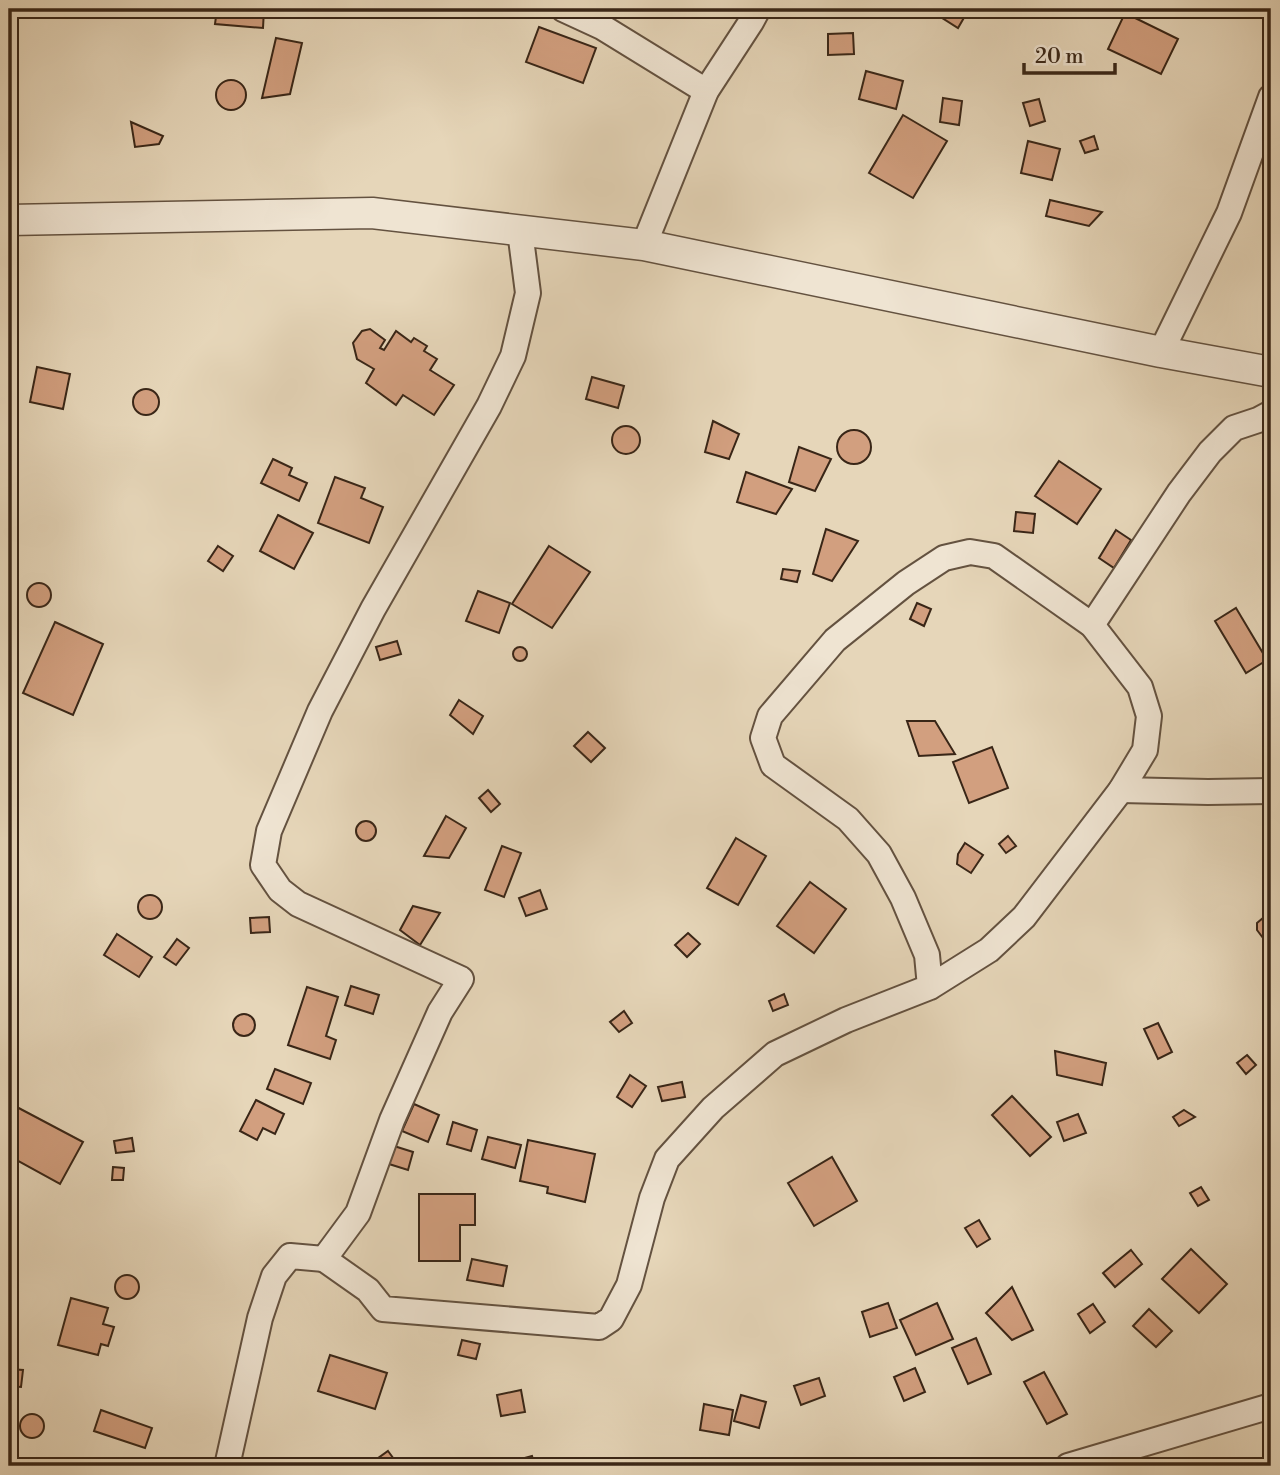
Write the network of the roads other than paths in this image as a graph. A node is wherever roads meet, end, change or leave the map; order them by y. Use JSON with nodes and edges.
{"nodes":[{"id":1,"x":563,"y":9,"type":"edge"},
{"id":2,"x":758,"y":9,"type":"edge"},
{"id":3,"x":706,"y":91,"type":"junction"},
{"id":4,"x":1271,"y":97,"type":"edge"},
{"id":5,"x":9,"y":220,"type":"edge"},
{"id":6,"x":520,"y":231,"type":"junction"},
{"id":7,"x":644,"y":245,"type":"junction"},
{"id":8,"x":1161,"y":352,"type":"junction"},
{"id":9,"x":1271,"y":372,"type":"edge"},
{"id":10,"x":1267,"y":419,"type":"edge"},
{"id":11,"x":1091,"y":625,"type":"junction"},
{"id":12,"x":1121,"y":790,"type":"junction"},
{"id":13,"x":1271,"y":790,"type":"edge"},
{"id":14,"x":930,"y":987,"type":"junction"},
{"id":15,"x":324,"y":1259,"type":"junction"},
{"id":16,"x":1271,"y":1406,"type":"edge"},
{"id":17,"x":226,"y":1466,"type":"edge"},
{"id":18,"x":1068,"y":1466,"type":"edge"}],
"edges":[{"from":1,"to":3,"type":"street"},
{"from":2,"to":3,"type":"street"},
{"from":3,"to":7,"type":"street"},
{"from":4,"to":8,"type":"street"},
{"from":5,"to":6,"type":"street"},
{"from":6,"to":7,"type":"street"},
{"from":6,"to":15,"type":"street"},
{"from":7,"to":8,"type":"street"},
{"from":8,"to":9,"type":"street"},
{"from":10,"to":11,"type":"street"},
{"from":11,"to":12,"type":"street"},
{"from":11,"to":14,"type":"street"},
{"from":12,"to":13,"type":"street"},
{"from":12,"to":14,"type":"street"},
{"from":14,"to":15,"type":"street"},
{"from":15,"to":17,"type":"street"},
{"from":16,"to":18,"type":"street"}]}
